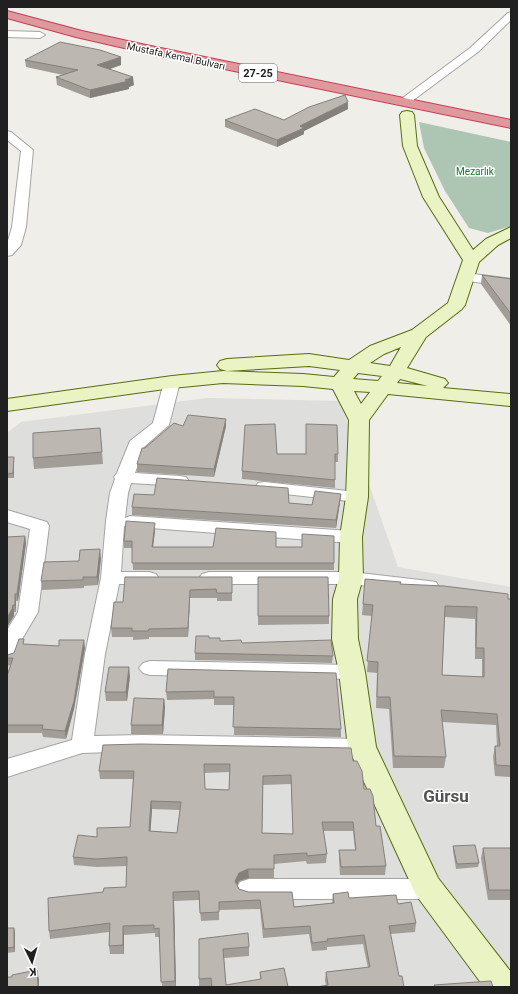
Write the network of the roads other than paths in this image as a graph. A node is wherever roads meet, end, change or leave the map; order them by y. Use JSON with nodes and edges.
{"nodes":[{"id":1,"x":7,"y":14,"type":"edge"},
{"id":2,"x":511,"y":15,"type":"edge"},
{"id":3,"x":7,"y":26,"type":"edge"},
{"id":4,"x":7,"y":34,"type":"edge"},
{"id":5,"x":40,"y":35,"type":"junction"},
{"id":6,"x":405,"y":108,"type":"junction"},
{"id":7,"x":511,"y":124,"type":"edge"},
{"id":8,"x":451,"y":125,"type":"dead end"},
{"id":9,"x":7,"y":134,"type":"edge"},
{"id":10,"x":511,"y":232,"type":"edge"},
{"id":11,"x":7,"y":252,"type":"edge"},
{"id":12,"x":471,"y":260,"type":"junction"},
{"id":13,"x":466,"y":277,"type":"junction"},
{"id":14,"x":511,"y":283,"type":"edge"},
{"id":15,"x":419,"y":334,"type":"junction"},
{"id":16,"x":353,"y":366,"type":"junction"},
{"id":17,"x":389,"y":379,"type":"junction"},
{"id":18,"x":172,"y":382,"type":"junction"},
{"id":19,"x":340,"y":383,"type":"junction"},
{"id":20,"x":7,"y":393,"type":"edge"},
{"id":21,"x":511,"y":400,"type":"edge"},
{"id":22,"x":7,"y":405,"type":"edge"},
{"id":23,"x":359,"y":420,"type":"junction"},
{"id":24,"x":123,"y":477,"type":"junction"},
{"id":25,"x":199,"y":482,"type":"edge"},
{"id":26,"x":245,"y":486,"type":"edge"},
{"id":27,"x":357,"y":497,"type":"junction"},
{"id":28,"x":7,"y":516,"type":"edge"},
{"id":29,"x":115,"y":521,"type":"junction"},
{"id":30,"x":351,"y":537,"type":"junction"},
{"id":31,"x":111,"y":578,"type":"junction"},
{"id":32,"x":167,"y":578,"type":"edge"},
{"id":33,"x":191,"y":578,"type":"edge"},
{"id":34,"x":351,"y":578,"type":"junction"},
{"id":35,"x":450,"y":590,"type":"edge"},
{"id":36,"x":7,"y":655,"type":"edge"},
{"id":37,"x":150,"y":668,"type":"dead end"},
{"id":38,"x":352,"y":672,"type":"junction"},
{"id":39,"x":82,"y":745,"type":"junction"},
{"id":40,"x":362,"y":747,"type":"junction"},
{"id":41,"x":7,"y":768,"type":"edge"},
{"id":42,"x":249,"y":889,"type":"dead end"},
{"id":43,"x":428,"y":889,"type":"junction"},
{"id":44,"x":503,"y":987,"type":"edge"}],
"edges":[{"from":1,"to":6,"type":"highway","name":"Mustafa Kemal Bulvarı","number":"27-25"},
{"from":2,"to":6,"type":"street"},
{"from":3,"to":5,"type":"highway","name":"Mustafa Kemal Bulvarı","number":"27-25"},
{"from":4,"to":5,"type":"street"},
{"from":5,"to":6,"type":"highway","name":"Mustafa Kemal Bulvarı","number":"27-25"},
{"from":6,"to":7,"type":"highway","name":"Mustafa Kemal Bulvarı","number":"27-25"},
{"from":6,"to":8,"type":"highway","name":"Mustafa Kemal Bulvarı","number":"27-25"},
{"from":6,"to":12,"type":"street"},
{"from":9,"to":11,"type":"street"},
{"from":10,"to":12,"type":"street"},
{"from":12,"to":13,"type":"street"},
{"from":13,"to":14,"type":"street"},
{"from":13,"to":15,"type":"street"},
{"from":15,"to":16,"type":"street"},
{"from":15,"to":17,"type":"street"},
{"from":16,"to":17,"type":"street"},
{"from":16,"to":19,"type":"street"},
{"from":16,"to":20,"type":"street"},
{"from":17,"to":19,"type":"street"},
{"from":17,"to":21,"type":"street"},
{"from":17,"to":23,"type":"street"},
{"from":18,"to":19,"type":"street"},
{"from":18,"to":22,"type":"street"},
{"from":18,"to":24,"type":"street"},
{"from":19,"to":23,"type":"street"},
{"from":23,"to":27,"type":"street"},
{"from":24,"to":25,"type":"street"},
{"from":24,"to":29,"type":"street"},
{"from":26,"to":27,"type":"street"},
{"from":27,"to":30,"type":"street"},
{"from":28,"to":36,"type":"street"},
{"from":29,"to":30,"type":"street"},
{"from":29,"to":31,"type":"street"},
{"from":30,"to":34,"type":"street"},
{"from":31,"to":32,"type":"street"},
{"from":31,"to":39,"type":"street"},
{"from":33,"to":34,"type":"street"},
{"from":34,"to":35,"type":"street"},
{"from":34,"to":38,"type":"street"},
{"from":37,"to":38,"type":"street"},
{"from":38,"to":40,"type":"street"},
{"from":39,"to":40,"type":"street"},
{"from":39,"to":41,"type":"street"},
{"from":40,"to":43,"type":"street"},
{"from":42,"to":43,"type":"street"},
{"from":43,"to":44,"type":"street"}]}
